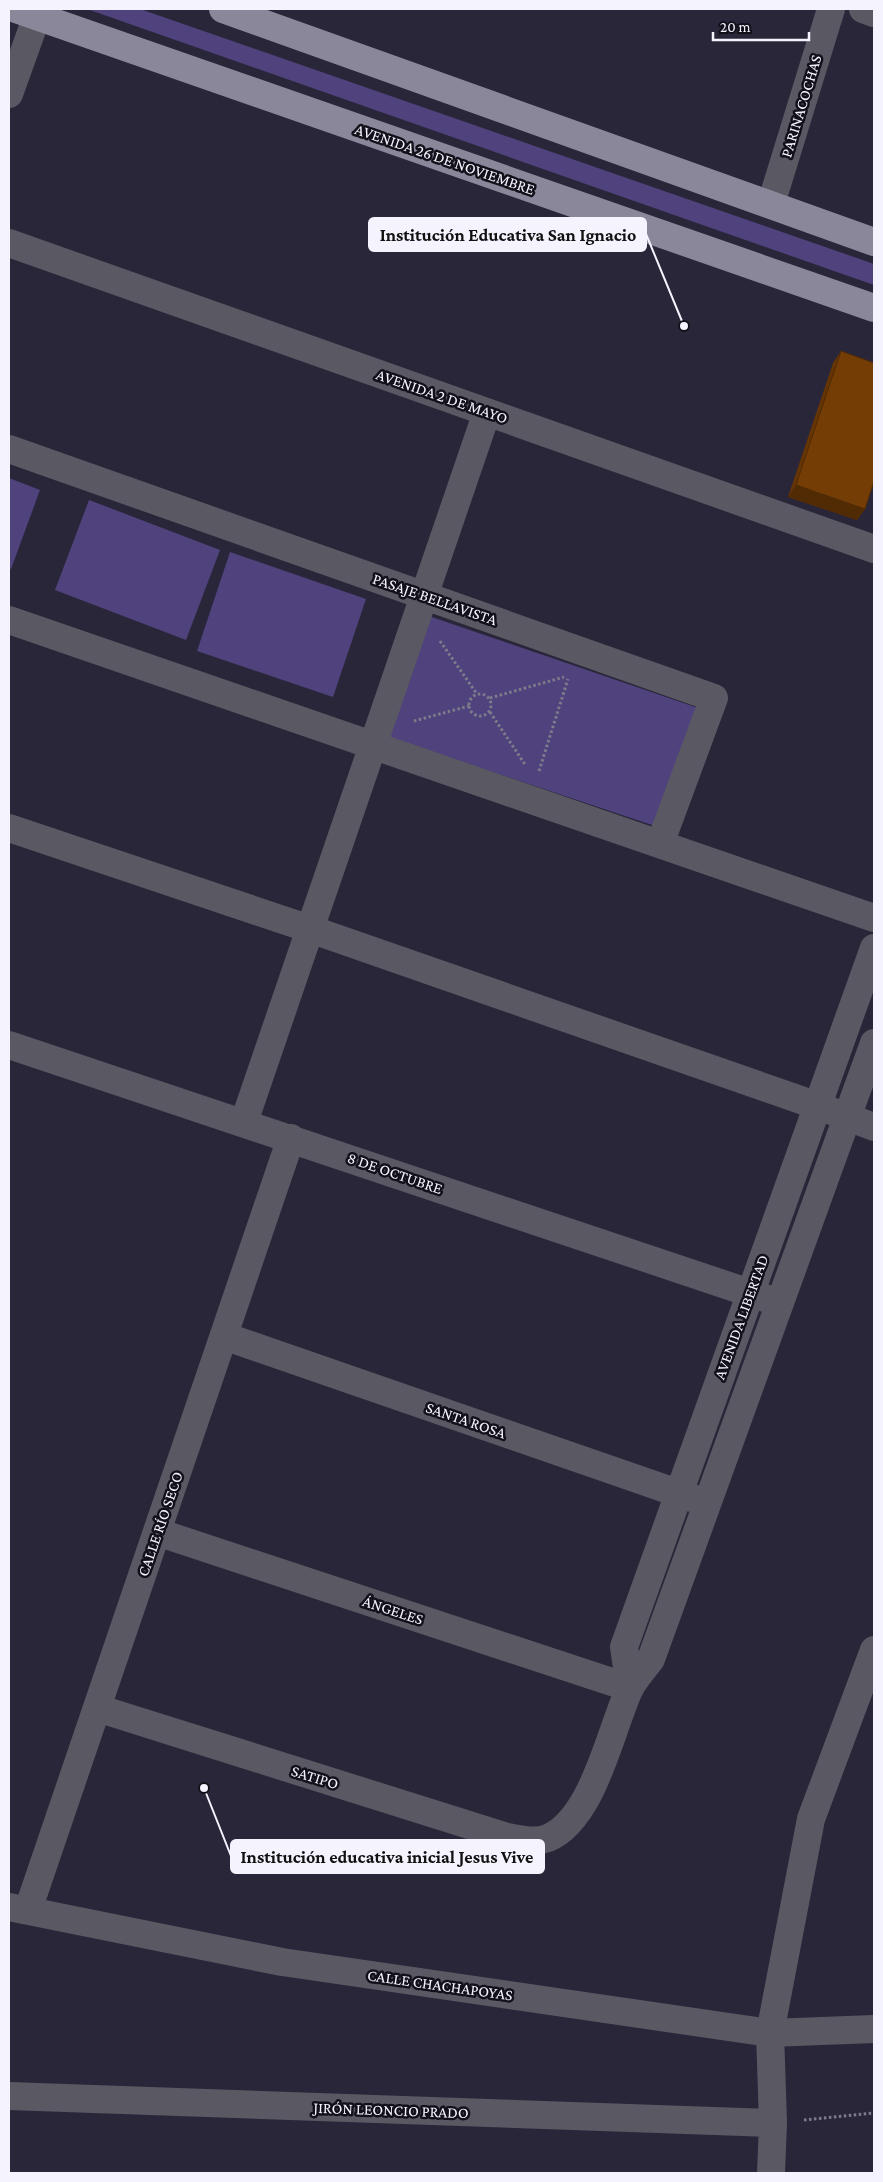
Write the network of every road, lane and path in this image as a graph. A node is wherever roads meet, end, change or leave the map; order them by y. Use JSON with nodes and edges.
{"nodes":[{"id":1,"x":223,"y":9,"type":"edge"},
{"id":2,"x":831,"y":9,"type":"edge"},
{"id":3,"x":862,"y":9,"type":"edge"},
{"id":4,"x":27,"y":12,"type":"edge"},
{"id":5,"x":874,"y":13,"type":"edge"},
{"id":6,"x":9,"y":94,"type":"edge"},
{"id":7,"x":771,"y":204,"type":"junction"},
{"id":8,"x":874,"y":242,"type":"edge"},
{"id":9,"x":9,"y":243,"type":"edge"},
{"id":10,"x":874,"y":308,"type":"edge"},
{"id":11,"x":488,"y":412,"type":"junction"},
{"id":12,"x":9,"y":449,"type":"edge"},
{"id":13,"x":874,"y":549,"type":"edge"},
{"id":14,"x":424,"y":596,"type":"junction"},
{"id":15,"x":9,"y":620,"type":"edge"},
{"id":16,"x":437,"y":637,"type":"dead end"},
{"id":17,"x":477,"y":694,"type":"junction"},
{"id":18,"x":490,"y":698,"type":"junction"},
{"id":19,"x":468,"y":706,"type":"junction"},
{"id":20,"x":490,"y":712,"type":"junction"},
{"id":21,"x":407,"y":723,"type":"dead end"},
{"id":22,"x":373,"y":746,"type":"junction"},
{"id":23,"x":539,"y":772,"type":"dead end"},
{"id":24,"x":531,"y":773,"type":"dead end"},
{"id":25,"x":9,"y":828,"type":"edge"},
{"id":26,"x":660,"y":844,"type":"junction"},
{"id":27,"x":874,"y":918,"type":"edge"},
{"id":28,"x":310,"y":929,"type":"junction"},
{"id":29,"x":874,"y":948,"type":"edge"},
{"id":30,"x":874,"y":1043,"type":"edge"},
{"id":31,"x":9,"y":1045,"type":"edge"},
{"id":32,"x":818,"y":1106,"type":"junction"},
{"id":33,"x":847,"y":1118,"type":"junction"},
{"id":34,"x":244,"y":1122,"type":"junction"},
{"id":35,"x":874,"y":1127,"type":"edge"},
{"id":36,"x":291,"y":1138,"type":"junction"},
{"id":37,"x":750,"y":1293,"type":"junction"},
{"id":38,"x":780,"y":1303,"type":"junction"},
{"id":39,"x":224,"y":1336,"type":"junction"},
{"id":40,"x":678,"y":1494,"type":"junction"},
{"id":41,"x":708,"y":1504,"type":"junction"},
{"id":42,"x":157,"y":1532,"type":"junction"},
{"id":43,"x":874,"y":1650,"type":"edge"},
{"id":44,"x":630,"y":1688,"type":"junction"},
{"id":45,"x":97,"y":1708,"type":"junction"},
{"id":46,"x":534,"y":1841,"type":"joint"},
{"id":47,"x":19,"y":1908,"type":"edge"},
{"id":48,"x":874,"y":2029,"type":"edge"},
{"id":49,"x":770,"y":2033,"type":"junction"},
{"id":50,"x":9,"y":2096,"type":"edge"},
{"id":51,"x":874,"y":2113,"type":"edge"},
{"id":52,"x":773,"y":2123,"type":"junction"},
{"id":53,"x":770,"y":2173,"type":"edge"}],
"edges":[{"from":1,"to":7,"type":"main road"},
{"from":2,"to":7,"type":"street","name":"PARINACOCHAS"},
{"from":3,"to":5,"type":"street"},
{"from":4,"to":6,"type":"street"},
{"from":4,"to":10,"type":"main road","name":"AVENIDA 26 DE NOVIEMBRE"},
{"from":7,"to":8,"type":"main road"},
{"from":9,"to":11,"type":"street","name":"AVENIDA 2 DE MAYO"},
{"from":11,"to":13,"type":"street","name":"AVENIDA 2 DE MAYO"},
{"from":11,"to":14,"type":"street"},
{"from":12,"to":14,"type":"street","name":"PASAJE BELLAVISTA"},
{"from":14,"to":22,"type":"street"},
{"from":14,"to":26,"type":"street","name":"PASAJE BELLAVISTA"},
{"from":15,"to":22,"type":"street"},
{"from":16,"to":17,"type":"path"},
{"from":17,"to":18,"type":"path"},
{"from":17,"to":19,"type":"path"},
{"from":18,"to":20,"type":"path"},
{"from":18,"to":23,"type":"path"},
{"from":19,"to":20,"type":"path"},
{"from":19,"to":21,"type":"path"},
{"from":20,"to":24,"type":"path"},
{"from":22,"to":26,"type":"street"},
{"from":22,"to":28,"type":"street"},
{"from":25,"to":28,"type":"street"},
{"from":26,"to":27,"type":"street"},
{"from":28,"to":32,"type":"street"},
{"from":28,"to":34,"type":"street"},
{"from":29,"to":32,"type":"street","name":"AVENIDA LIBERTAD"},
{"from":30,"to":33,"type":"street","name":"AVENIDA LIBERTAD"},
{"from":31,"to":34,"type":"street","name":"8 DE OCTUBRE"},
{"from":32,"to":33,"type":"street"},
{"from":32,"to":37,"type":"street","name":"AVENIDA LIBERTAD"},
{"from":33,"to":35,"type":"street"},
{"from":33,"to":38,"type":"street","name":"AVENIDA LIBERTAD"},
{"from":34,"to":36,"type":"street","name":"8 DE OCTUBRE"},
{"from":36,"to":37,"type":"street","name":"8 DE OCTUBRE"},
{"from":36,"to":39,"type":"street","name":"CALLE RÍO SECO"},
{"from":37,"to":38,"type":"street","name":"8 DE OCTUBRE"},
{"from":37,"to":40,"type":"street","name":"AVENIDA LIBERTAD"},
{"from":38,"to":41,"type":"street","name":"AVENIDA LIBERTAD"},
{"from":39,"to":40,"type":"street","name":"SANTA ROSA"},
{"from":39,"to":42,"type":"street","name":"CALLE RÍO SECO"},
{"from":40,"to":41,"type":"street","name":"SANTA ROSA"},
{"from":40,"to":44,"type":"street","name":"AVENIDA LIBERTAD"},
{"from":41,"to":44,"type":"street","name":"AVENIDA LIBERTAD"},
{"from":42,"to":44,"type":"street","name":"ÁNGELES"},
{"from":42,"to":45,"type":"street","name":"CALLE RÍO SECO"},
{"from":43,"to":49,"type":"street"},
{"from":44,"to":46,"type":"street","name":"AVENIDA LIBERTAD"},
{"from":45,"to":46,"type":"street","name":"SATIPO"},
{"from":45,"to":47,"type":"street","name":"CALLE RÍO SECO"},
{"from":47,"to":49,"type":"street","name":"CALLE CHACHAPOYAS"},
{"from":48,"to":49,"type":"street","name":"CALLE CHACHAPOYAS"},
{"from":49,"to":52,"type":"street"},
{"from":50,"to":52,"type":"street","name":"JIRÓN LEONCIO PRADO"},
{"from":51,"to":52,"type":"path"},
{"from":52,"to":53,"type":"street"}]}
